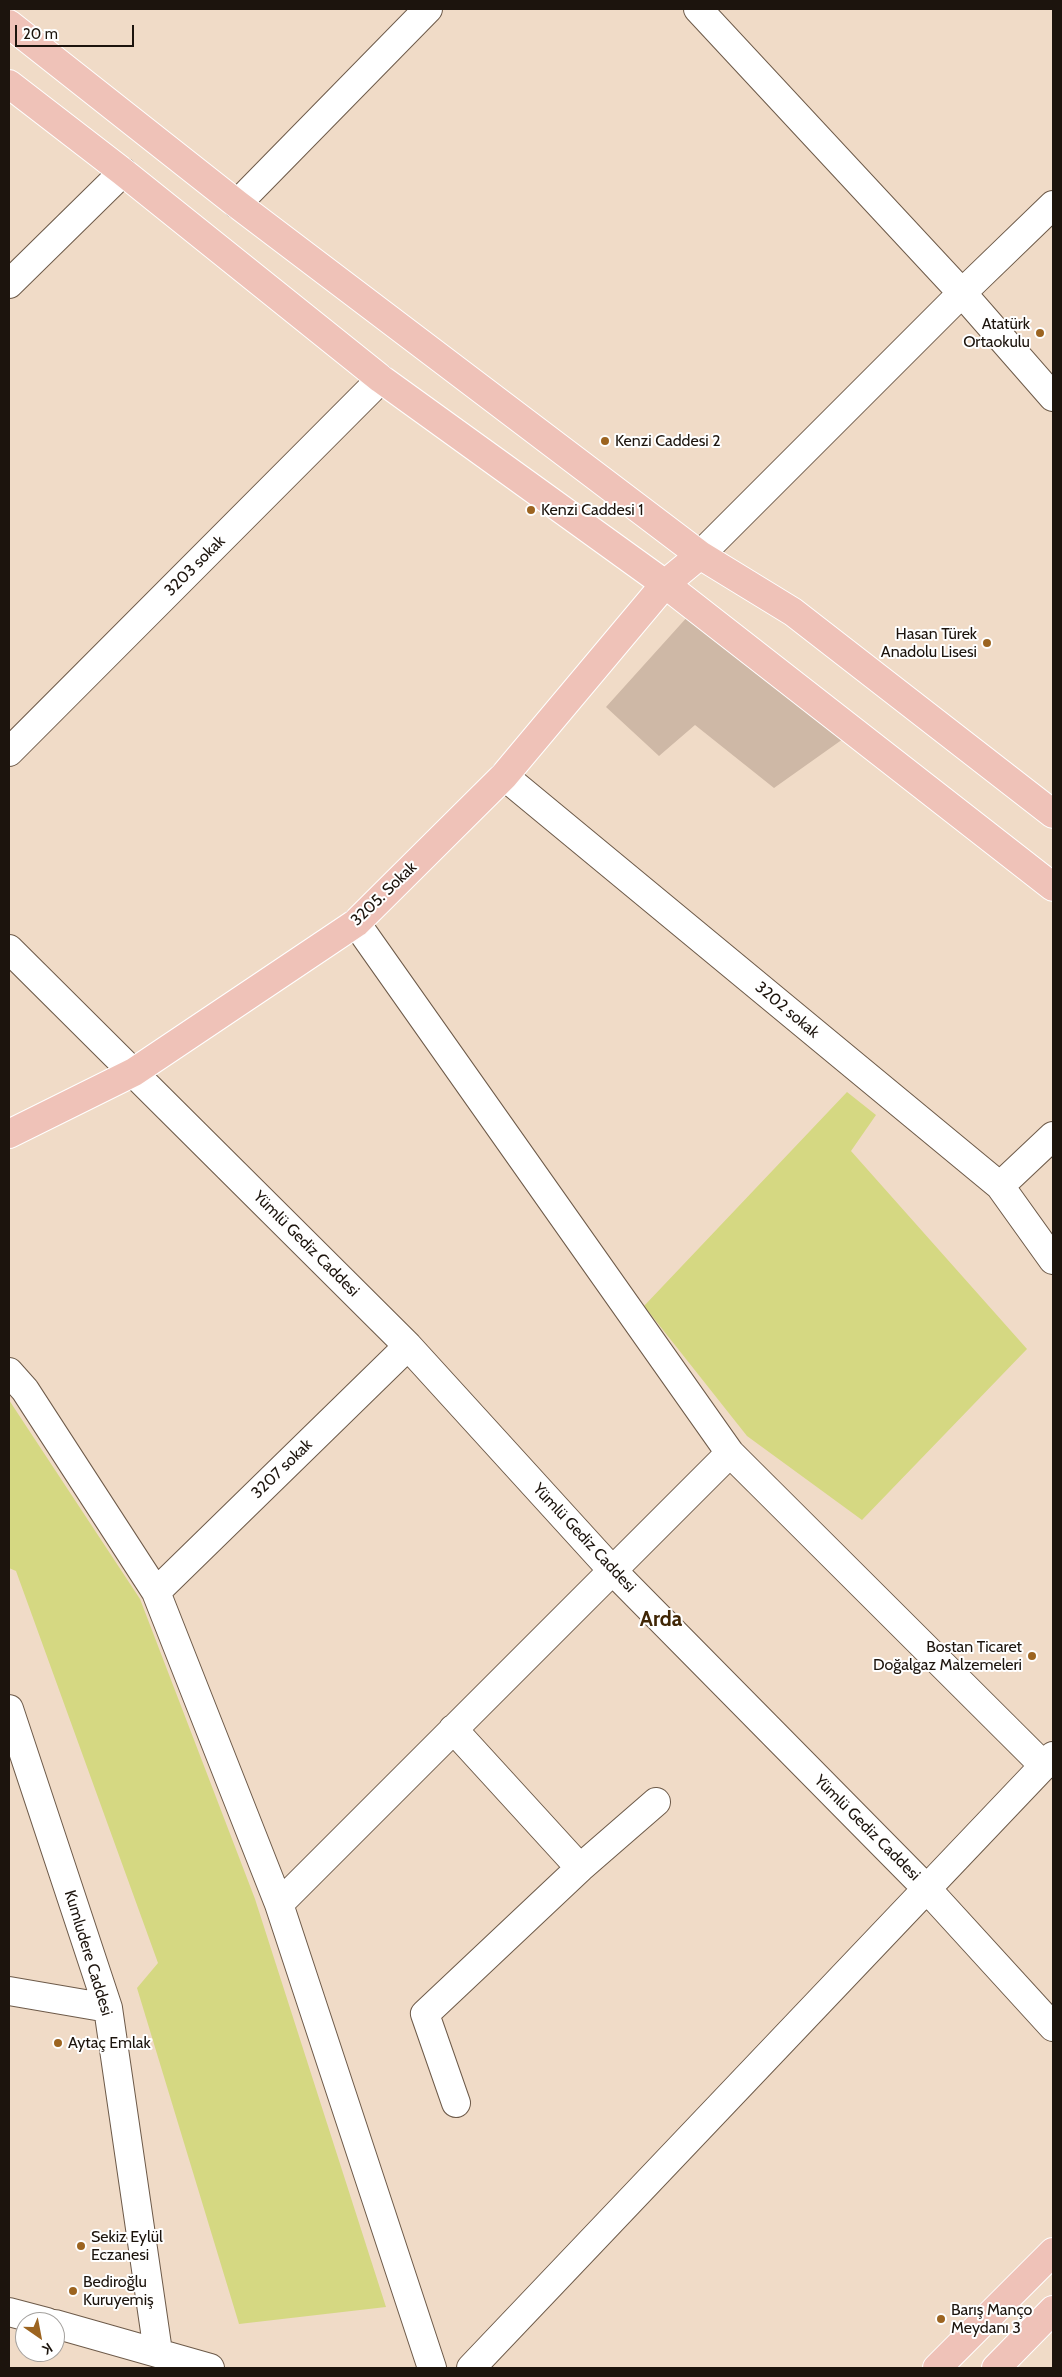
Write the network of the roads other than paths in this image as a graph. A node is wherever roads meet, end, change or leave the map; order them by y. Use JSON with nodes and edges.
{"nodes":[{"id":1,"x":428,"y":9,"type":"edge"},
{"id":2,"x":698,"y":9,"type":"edge"},
{"id":3,"x":9,"y":24,"type":"edge"},
{"id":4,"x":9,"y":84,"type":"edge"},
{"id":5,"x":123,"y":172,"type":"junction"},
{"id":6,"x":238,"y":204,"type":"junction"},
{"id":7,"x":1053,"y":205,"type":"edge"},
{"id":8,"x":9,"y":284,"type":"edge"},
{"id":9,"x":962,"y":293,"type":"junction"},
{"id":10,"x":381,"y":379,"type":"junction"},
{"id":11,"x":1053,"y":397,"type":"edge"},
{"id":12,"x":700,"y":555,"type":"junction"},
{"id":13,"x":664,"y":584,"type":"junction"},
{"id":14,"x":9,"y":752,"type":"edge"},
{"id":15,"x":504,"y":776,"type":"junction"},
{"id":16,"x":1053,"y":814,"type":"edge"},
{"id":17,"x":1053,"y":887,"type":"edge"},
{"id":18,"x":356,"y":923,"type":"junction"},
{"id":19,"x":9,"y":949,"type":"edge"},
{"id":20,"x":134,"y":1072,"type":"junction"},
{"id":21,"x":9,"y":1134,"type":"edge"},
{"id":22,"x":1053,"y":1136,"type":"edge"},
{"id":23,"x":1000,"y":1186,"type":"junction"},
{"id":24,"x":1053,"y":1260,"type":"edge"},
{"id":25,"x":408,"y":1346,"type":"junction"},
{"id":26,"x":9,"y":1372,"type":"edge"},
{"id":27,"x":730,"y":1453,"type":"junction"},
{"id":28,"x":612,"y":1570,"type":"junction"},
{"id":29,"x":156,"y":1592,"type":"junction"},
{"id":30,"x":9,"y":1709,"type":"edge"},
{"id":31,"x":454,"y":1729,"type":"junction"},
{"id":32,"x":1048,"y":1761,"type":"edge"},
{"id":33,"x":656,"y":1802,"type":"dead end"},
{"id":34,"x":580,"y":1868,"type":"junction"},
{"id":35,"x":927,"y":1889,"type":"junction"},
{"id":36,"x":279,"y":1904,"type":"junction"},
{"id":37,"x":9,"y":1991,"type":"edge"},
{"id":38,"x":108,"y":2008,"type":"junction"},
{"id":39,"x":1053,"y":2027,"type":"edge"},
{"id":40,"x":456,"y":2103,"type":"dead end"},
{"id":41,"x":1053,"y":2252,"type":"edge"},
{"id":42,"x":1053,"y":2310,"type":"edge"},
{"id":43,"x":65,"y":2327,"type":"edge"},
{"id":44,"x":158,"y":2352,"type":"junction"},
{"id":45,"x":210,"y":2368,"type":"edge"},
{"id":46,"x":432,"y":2368,"type":"edge"},
{"id":47,"x":471,"y":2368,"type":"edge"},
{"id":48,"x":938,"y":2368,"type":"edge"},
{"id":49,"x":996,"y":2368,"type":"edge"}],
"edges":[{"from":1,"to":6,"type":"street"},
{"from":2,"to":9,"type":"street"},
{"from":3,"to":6,"type":"main road"},
{"from":4,"to":5,"type":"main road"},
{"from":5,"to":8,"type":"street"},
{"from":5,"to":10,"type":"main road"},
{"from":6,"to":12,"type":"main road"},
{"from":7,"to":9,"type":"street"},
{"from":9,"to":11,"type":"street"},
{"from":9,"to":12,"type":"street"},
{"from":10,"to":13,"type":"main road"},
{"from":10,"to":14,"type":"street","name":"3203 sokak"},
{"from":12,"to":13,"type":"main road","name":"3205. Sokak"},
{"from":12,"to":16,"type":"main road"},
{"from":13,"to":15,"type":"main road","name":"3205. Sokak"},
{"from":13,"to":17,"type":"main road"},
{"from":15,"to":18,"type":"main road","name":"3205. Sokak"},
{"from":15,"to":23,"type":"street","name":"3202 sokak"},
{"from":18,"to":20,"type":"main road","name":"3205. Sokak"},
{"from":18,"to":27,"type":"street"},
{"from":19,"to":20,"type":"street","name":"Yümlü Gediz Caddesi"},
{"from":20,"to":21,"type":"main road","name":"3205. Sokak"},
{"from":20,"to":25,"type":"street","name":"Yümlü Gediz Caddesi"},
{"from":22,"to":23,"type":"street"},
{"from":23,"to":24,"type":"street","name":"3202 sokak"},
{"from":25,"to":28,"type":"street","name":"Yümlü Gediz Caddesi"},
{"from":25,"to":29,"type":"street","name":"3207 sokak"},
{"from":26,"to":29,"type":"street"},
{"from":27,"to":28,"type":"street"},
{"from":27,"to":32,"type":"street"},
{"from":28,"to":31,"type":"street"},
{"from":28,"to":35,"type":"street","name":"Yümlü Gediz Caddesi"},
{"from":29,"to":36,"type":"street"},
{"from":30,"to":38,"type":"street","name":"Kumludere Caddesi"},
{"from":31,"to":34,"type":"street"},
{"from":31,"to":36,"type":"street"},
{"from":32,"to":35,"type":"street"},
{"from":33,"to":34,"type":"street"},
{"from":34,"to":40,"type":"street"},
{"from":35,"to":39,"type":"street","name":"Yümlü Gediz Caddesi"},
{"from":35,"to":47,"type":"street"},
{"from":36,"to":46,"type":"street"},
{"from":37,"to":38,"type":"street"},
{"from":38,"to":44,"type":"street","name":"Kumludere Caddesi"},
{"from":41,"to":48,"type":"main road"},
{"from":42,"to":49,"type":"main road"},
{"from":43,"to":44,"type":"street"},
{"from":44,"to":45,"type":"street"}]}
